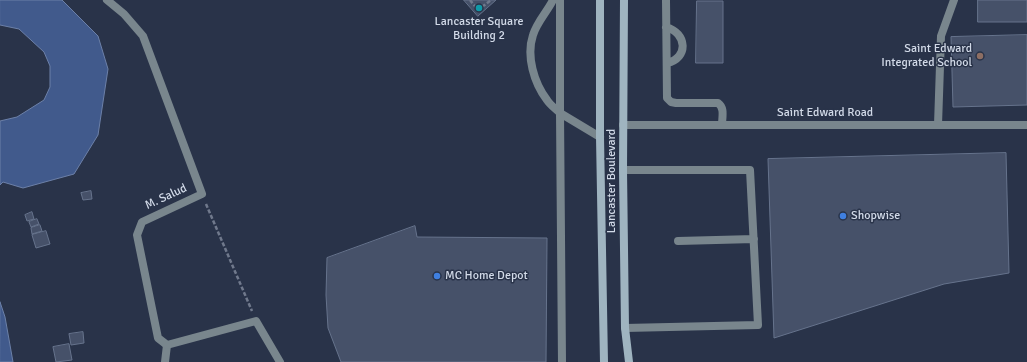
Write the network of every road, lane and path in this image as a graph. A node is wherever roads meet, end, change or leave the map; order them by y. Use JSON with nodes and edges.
{"nodes":[{"id":1,"x":107,"y":0,"type":"edge"},
{"id":2,"x":470,"y":0,"type":"edge"},
{"id":3,"x":491,"y":0,"type":"edge"},
{"id":4,"x":553,"y":0,"type":"edge"},
{"id":5,"x":560,"y":0,"type":"edge"},
{"id":6,"x":600,"y":0,"type":"edge"},
{"id":7,"x":624,"y":0,"type":"edge"},
{"id":8,"x":666,"y":0,"type":"edge"},
{"id":9,"x":954,"y":0,"type":"edge"},
{"id":10,"x":666,"y":27,"type":"junction"},
{"id":11,"x":667,"y":63,"type":"junction"},
{"id":12,"x":560,"y":113,"type":"junction"},
{"id":13,"x":623,"y":124,"type":"junction"},
{"id":14,"x":722,"y":125,"type":"junction"},
{"id":15,"x":938,"y":125,"type":"junction"},
{"id":16,"x":1027,"y":125,"type":"edge"},
{"id":17,"x":600,"y":137,"type":"junction"},
{"id":18,"x":623,"y":170,"type":"junction"},
{"id":19,"x":202,"y":194,"type":"junction"},
{"id":20,"x":754,"y":239,"type":"junction"},
{"id":21,"x":678,"y":241,"type":"dead end"},
{"id":22,"x":256,"y":321,"type":"junction"},
{"id":23,"x":625,"y":328,"type":"junction"},
{"id":24,"x":167,"y":345,"type":"junction"},
{"id":25,"x":165,"y":362,"type":"edge"},
{"id":26,"x":280,"y":362,"type":"edge"},
{"id":27,"x":562,"y":362,"type":"edge"},
{"id":28,"x":604,"y":362,"type":"edge"},
{"id":29,"x":629,"y":362,"type":"edge"}],
"edges":[{"from":1,"to":19,"type":"street","name":"M. Salud"},
{"from":2,"to":3,"type":"path"},
{"from":4,"to":12,"type":"street"},
{"from":5,"to":12,"type":"street"},
{"from":6,"to":17,"type":"main road","name":"Lancaster Boulevard"},
{"from":7,"to":13,"type":"main road","name":"Lancaster Boulevard"},
{"from":8,"to":10,"type":"street"},
{"from":9,"to":15,"type":"street"},
{"from":10,"to":11,"type":"street"},
{"from":10,"to":11,"type":"street"},
{"from":11,"to":14,"type":"street"},
{"from":12,"to":17,"type":"street"},
{"from":12,"to":27,"type":"street"},
{"from":13,"to":14,"type":"street","name":"Saint Edward Road"},
{"from":13,"to":18,"type":"main road","name":"Lancaster Boulevard"},
{"from":14,"to":15,"type":"street","name":"Saint Edward Road"},
{"from":15,"to":16,"type":"street","name":"Saint Edward Road"},
{"from":17,"to":28,"type":"main road","name":"Lancaster Boulevard"},
{"from":18,"to":20,"type":"street"},
{"from":18,"to":23,"type":"main road","name":"Lancaster Boulevard"},
{"from":19,"to":22,"type":"path"},
{"from":19,"to":24,"type":"street","name":"M. Salud"},
{"from":20,"to":21,"type":"street"},
{"from":20,"to":23,"type":"street"},
{"from":22,"to":24,"type":"street"},
{"from":22,"to":26,"type":"street"},
{"from":23,"to":29,"type":"main road","name":"Lancaster Boulevard"},
{"from":24,"to":25,"type":"street"}]}
